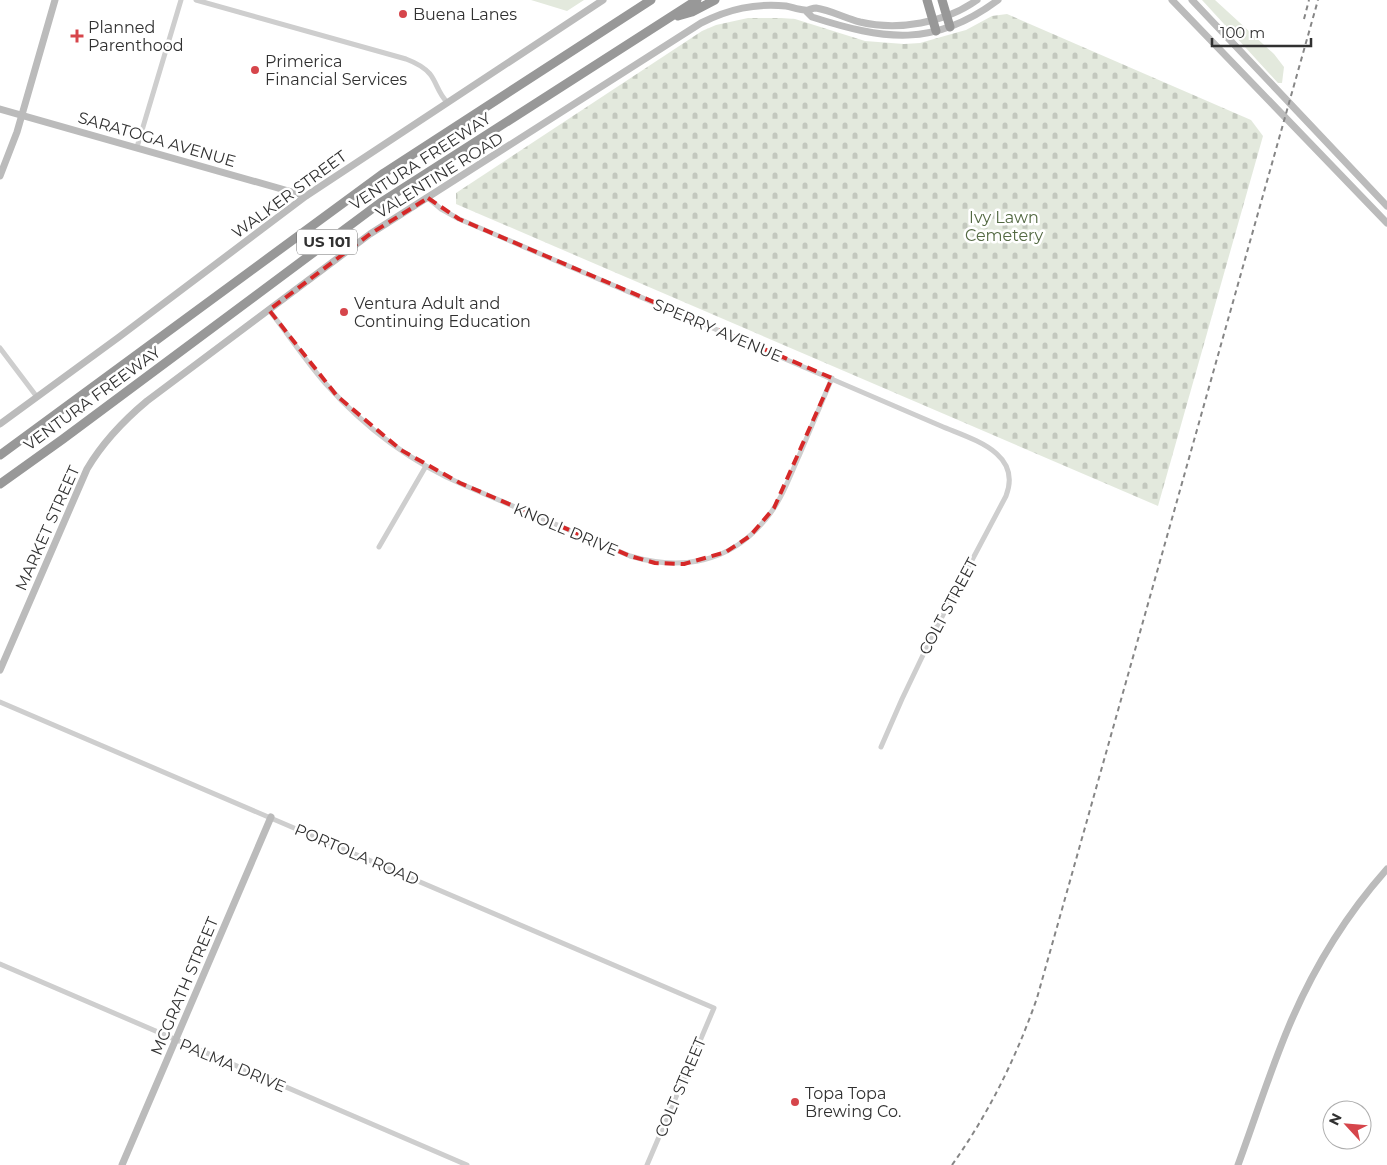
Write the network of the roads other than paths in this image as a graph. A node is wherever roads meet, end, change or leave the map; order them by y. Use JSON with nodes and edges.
{"nodes":[{"id":1,"x":55,"y":0,"type":"edge"},
{"id":2,"x":181,"y":0,"type":"edge"},
{"id":3,"x":196,"y":0,"type":"edge"},
{"id":4,"x":603,"y":0,"type":"edge"},
{"id":5,"x":651,"y":0,"type":"edge"},
{"id":6,"x":697,"y":0,"type":"edge"},
{"id":7,"x":715,"y":0,"type":"edge"},
{"id":8,"x":927,"y":0,"type":"edge"},
{"id":9,"x":942,"y":0,"type":"edge"},
{"id":10,"x":977,"y":0,"type":"edge"},
{"id":11,"x":998,"y":0,"type":"edge"},
{"id":12,"x":1172,"y":0,"type":"edge"},
{"id":13,"x":1192,"y":0,"type":"edge"},
{"id":14,"x":806,"y":11,"type":"junction"},
{"id":15,"x":946,"y":15,"type":"junction"},
{"id":16,"x":668,"y":18,"type":"junction"},
{"id":17,"x":932,"y":19,"type":"junction"},
{"id":18,"x":950,"y":27,"type":"junction"},
{"id":19,"x":936,"y":31,"type":"junction"},
{"id":20,"x":447,"y":102,"type":"junction"},
{"id":21,"x":0,"y":109,"type":"edge"},
{"id":22,"x":22,"y":115,"type":"junction"},
{"id":23,"x":137,"y":147,"type":"junction"},
{"id":24,"x":0,"y":176,"type":"edge"},
{"id":25,"x":306,"y":196,"type":"junction"},
{"id":26,"x":428,"y":198,"type":"junction"},
{"id":27,"x":1387,"y":206,"type":"edge"},
{"id":28,"x":1387,"y":223,"type":"edge"},
{"id":29,"x":269,"y":310,"type":"junction"},
{"id":30,"x":0,"y":348,"type":"edge"},
{"id":31,"x":832,"y":378,"type":"junction"},
{"id":32,"x":37,"y":397,"type":"junction"},
{"id":33,"x":0,"y":424,"type":"edge"},
{"id":34,"x":115,"y":430,"type":"joint"},
{"id":35,"x":0,"y":455,"type":"edge"},
{"id":36,"x":1006,"y":465,"type":"joint"},
{"id":37,"x":426,"y":466,"type":"junction"},
{"id":38,"x":0,"y":484,"type":"edge"},
{"id":39,"x":379,"y":547,"type":"dead end"},
{"id":40,"x":0,"y":670,"type":"edge"},
{"id":41,"x":0,"y":702,"type":"edge"},
{"id":42,"x":881,"y":747,"type":"dead end"},
{"id":43,"x":271,"y":817,"type":"junction"},
{"id":44,"x":1387,"y":869,"type":"edge"},
{"id":45,"x":0,"y":964,"type":"edge"},
{"id":46,"x":714,"y":1008,"type":"joint"},
{"id":47,"x":176,"y":1040,"type":"junction"},
{"id":48,"x":122,"y":1165,"type":"edge"},
{"id":49,"x":466,"y":1165,"type":"edge"},
{"id":50,"x":647,"y":1165,"type":"edge"},
{"id":51,"x":1238,"y":1165,"type":"edge"}],
"edges":[{"from":1,"to":22,"type":"street"},
{"from":2,"to":23,"type":"street"},
{"from":3,"to":20,"type":"street"},
{"from":4,"to":20,"type":"street","name":"WALKER STREET"},
{"from":5,"to":35,"type":"highway","name":"VENTURA FREEWAY","number":"US 101"},
{"from":6,"to":16,"type":"highway","name":"VENTURA FREEWAY","number":"US 101"},
{"from":7,"to":16,"type":"highway"},
{"from":8,"to":17,"type":"highway"},
{"from":9,"to":15,"type":"highway"},
{"from":10,"to":15,"type":"street","name":"VALENTINE ROAD"},
{"from":11,"to":18,"type":"street","name":"VALENTINE ROAD"},
{"from":12,"to":28,"type":"street"},
{"from":13,"to":27,"type":"street"},
{"from":14,"to":17,"type":"street","name":"VALENTINE ROAD"},
{"from":14,"to":19,"type":"street","name":"VALENTINE ROAD"},
{"from":14,"to":26,"type":"street","name":"VALENTINE ROAD"},
{"from":15,"to":17,"type":"street","name":"VALENTINE ROAD"},
{"from":15,"to":18,"type":"highway"},
{"from":16,"to":38,"type":"highway","name":"VENTURA FREEWAY","number":"US 101"},
{"from":17,"to":19,"type":"highway"},
{"from":18,"to":19,"type":"street","name":"VALENTINE ROAD"},
{"from":20,"to":25,"type":"street","name":"WALKER STREET"},
{"from":21,"to":22,"type":"street","name":"SARATOGA AVENUE"},
{"from":22,"to":23,"type":"street","name":"SARATOGA AVENUE"},
{"from":22,"to":24,"type":"street"},
{"from":23,"to":25,"type":"street","name":"SARATOGA AVENUE"},
{"from":25,"to":32,"type":"street","name":"WALKER STREET"},
{"from":26,"to":29,"type":"street","name":"VALENTINE ROAD"},
{"from":26,"to":31,"type":"street","name":"SPERRY AVENUE"},
{"from":29,"to":34,"type":"street","name":"VALENTINE ROAD"},
{"from":29,"to":37,"type":"street","name":"KNOLL DRIVE"},
{"from":30,"to":32,"type":"street"},
{"from":31,"to":36,"type":"street","name":"SPERRY AVENUE"},
{"from":31,"to":37,"type":"street","name":"KNOLL DRIVE"},
{"from":32,"to":33,"type":"street","name":"WALKER STREET"},
{"from":34,"to":40,"type":"street","name":"MARKET STREET"},
{"from":36,"to":42,"type":"street","name":"COLT STREET"},
{"from":37,"to":39,"type":"street"},
{"from":41,"to":43,"type":"street","name":"PORTOLA ROAD"},
{"from":43,"to":46,"type":"street","name":"PORTOLA ROAD"},
{"from":43,"to":47,"type":"street","name":"MCGRATH STREET"},
{"from":44,"to":51,"type":"street"},
{"from":45,"to":47,"type":"street","name":"PALMA DRIVE"},
{"from":46,"to":50,"type":"street","name":"COLT STREET"},
{"from":47,"to":48,"type":"street","name":"MCGRATH STREET"},
{"from":47,"to":49,"type":"street","name":"PALMA DRIVE"}]}
